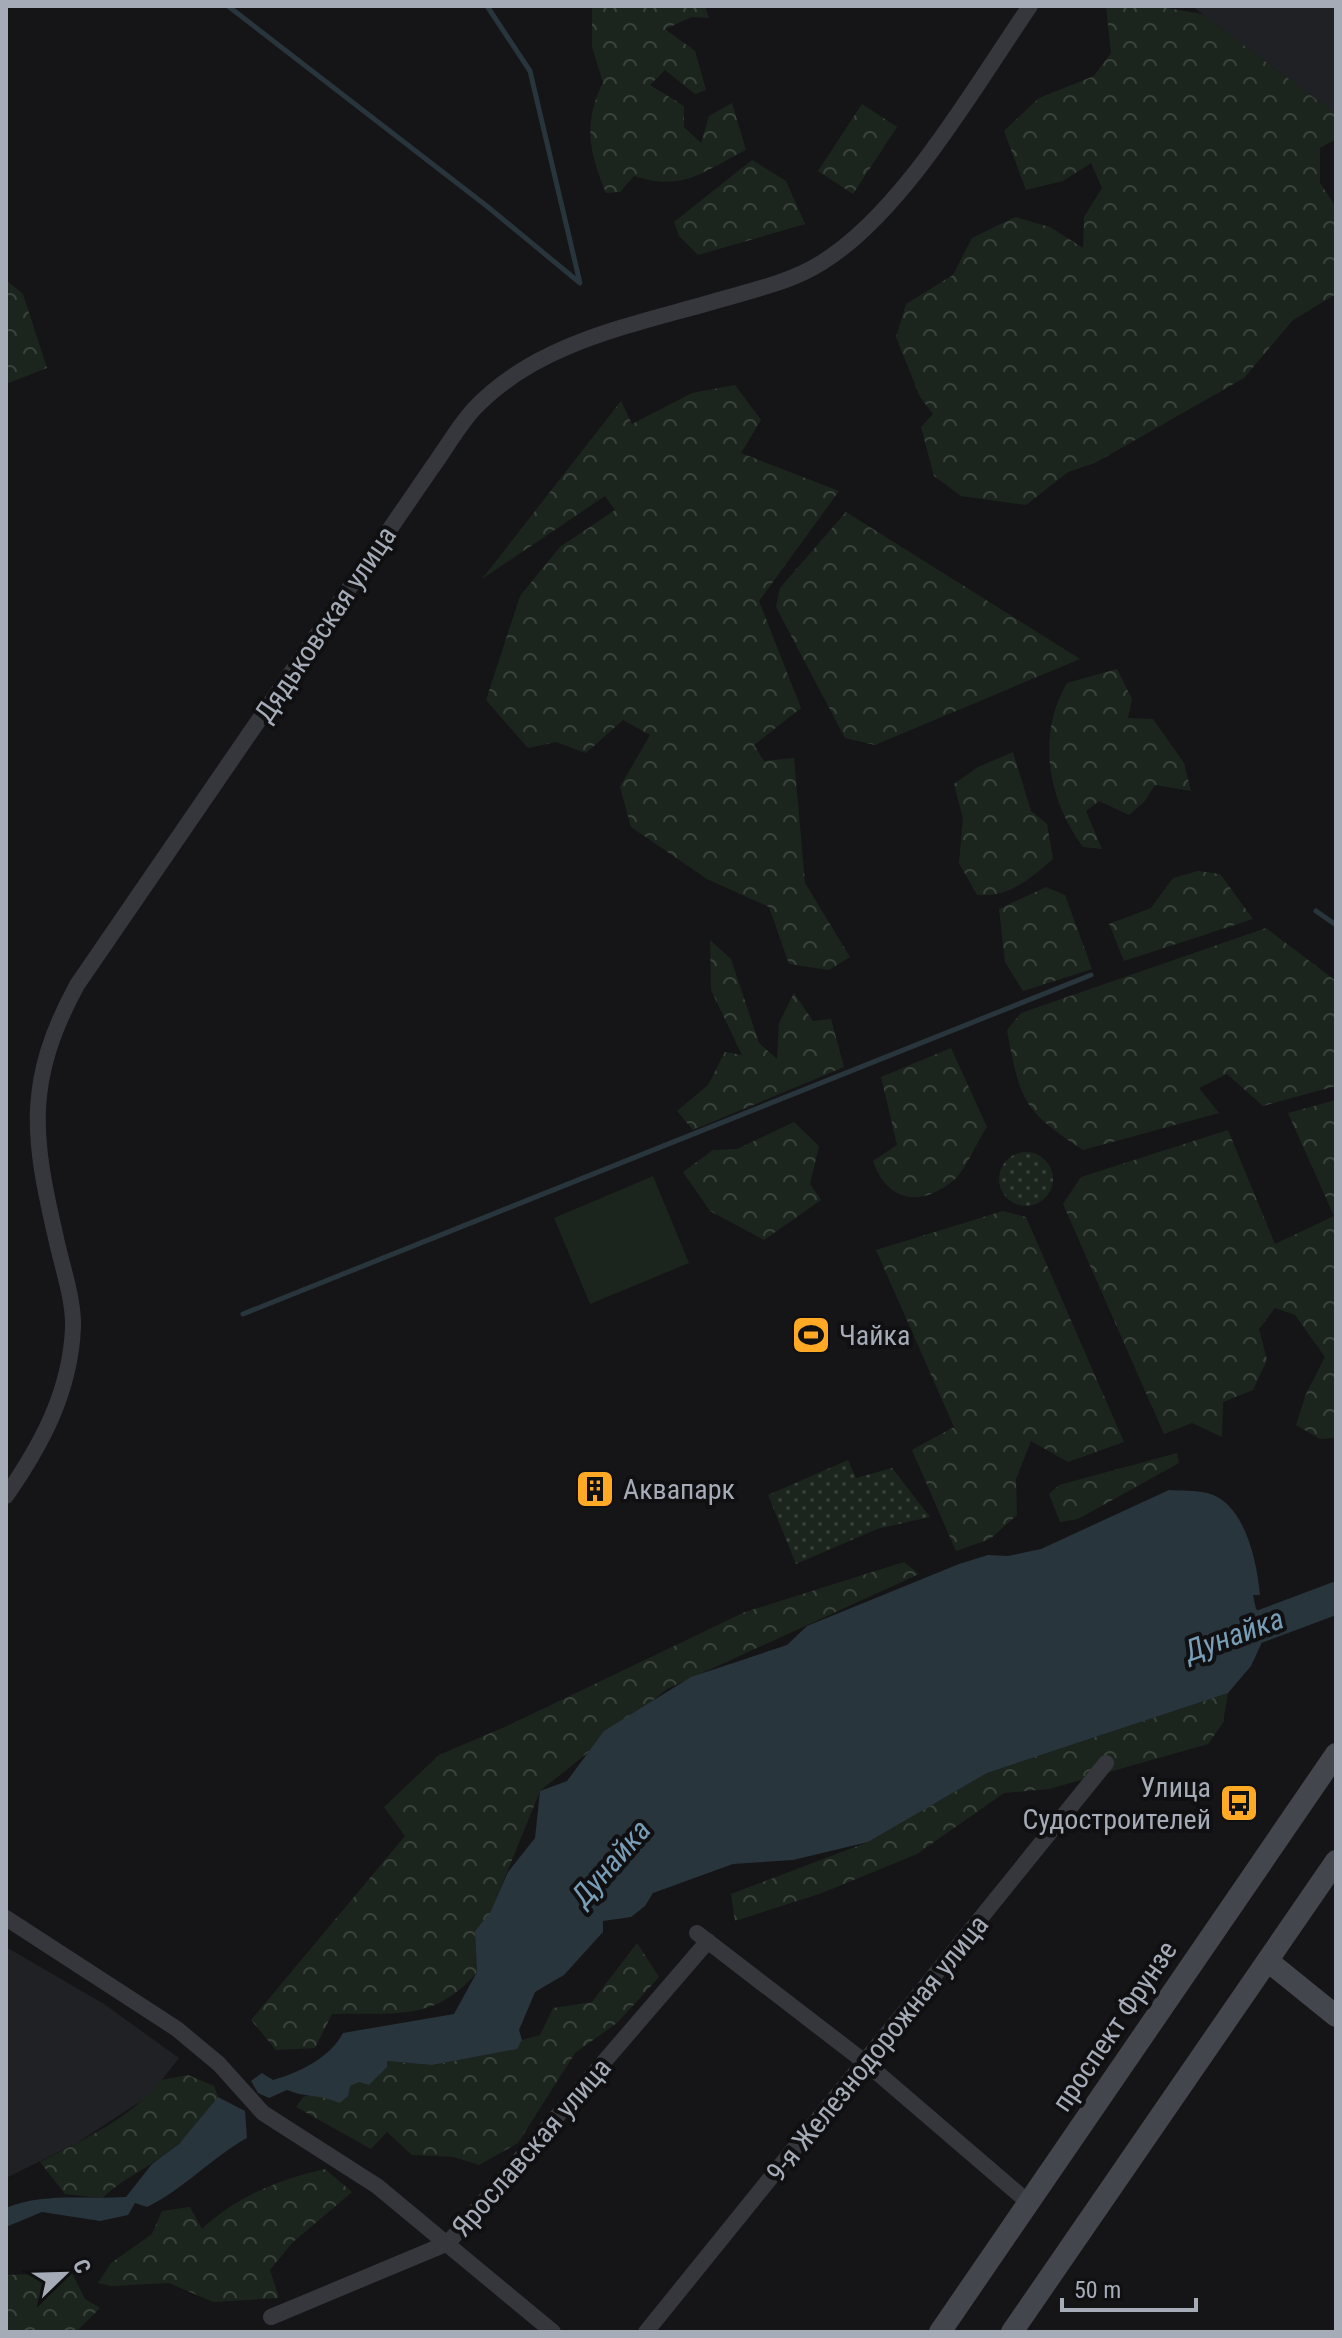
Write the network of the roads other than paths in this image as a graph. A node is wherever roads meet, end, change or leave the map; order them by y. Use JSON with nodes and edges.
{"nodes":[{"id":1,"x":1030,"y":6,"type":"edge"},
{"id":2,"x":6,"y":1496,"type":"edge"},
{"id":3,"x":1336,"y":1754,"type":"edge"},
{"id":4,"x":1106,"y":1763,"type":"dead end"},
{"id":5,"x":1336,"y":1861,"type":"edge"},
{"id":6,"x":6,"y":1918,"type":"edge"},
{"id":7,"x":1268,"y":1961,"type":"junction"},
{"id":8,"x":1336,"y":2016,"type":"edge"},
{"id":9,"x":866,"y":2063,"type":"junction"},
{"id":10,"x":1029,"y":2203,"type":"junction"},
{"id":11,"x":448,"y":2243,"type":"junction"},
{"id":12,"x":271,"y":2317,"type":"dead end"},
{"id":13,"x":553,"y":2332,"type":"edge"},
{"id":14,"x":646,"y":2332,"type":"edge"},
{"id":15,"x":940,"y":2332,"type":"edge"},
{"id":16,"x":1012,"y":2332,"type":"edge"}],
"edges":[{"from":1,"to":2,"type":"street","name":"Дядьковская улица"},
{"from":3,"to":10,"type":"main road","name":"проспект Фрунзе"},
{"from":4,"to":9,"type":"street","name":"9-я Железнодорожная улица"},
{"from":5,"to":7,"type":"main road"},
{"from":6,"to":11,"type":"street"},
{"from":7,"to":8,"type":"main road"},
{"from":7,"to":16,"type":"main road"},
{"from":9,"to":10,"type":"street"},
{"from":9,"to":11,"type":"street","name":"Ярославская улица"},
{"from":9,"to":14,"type":"street","name":"9-я Железнодорожная улица"},
{"from":10,"to":15,"type":"main road","name":"проспект Фрунзе"},
{"from":11,"to":12,"type":"street","name":"Ярославская улица"},
{"from":11,"to":13,"type":"street"}]}
